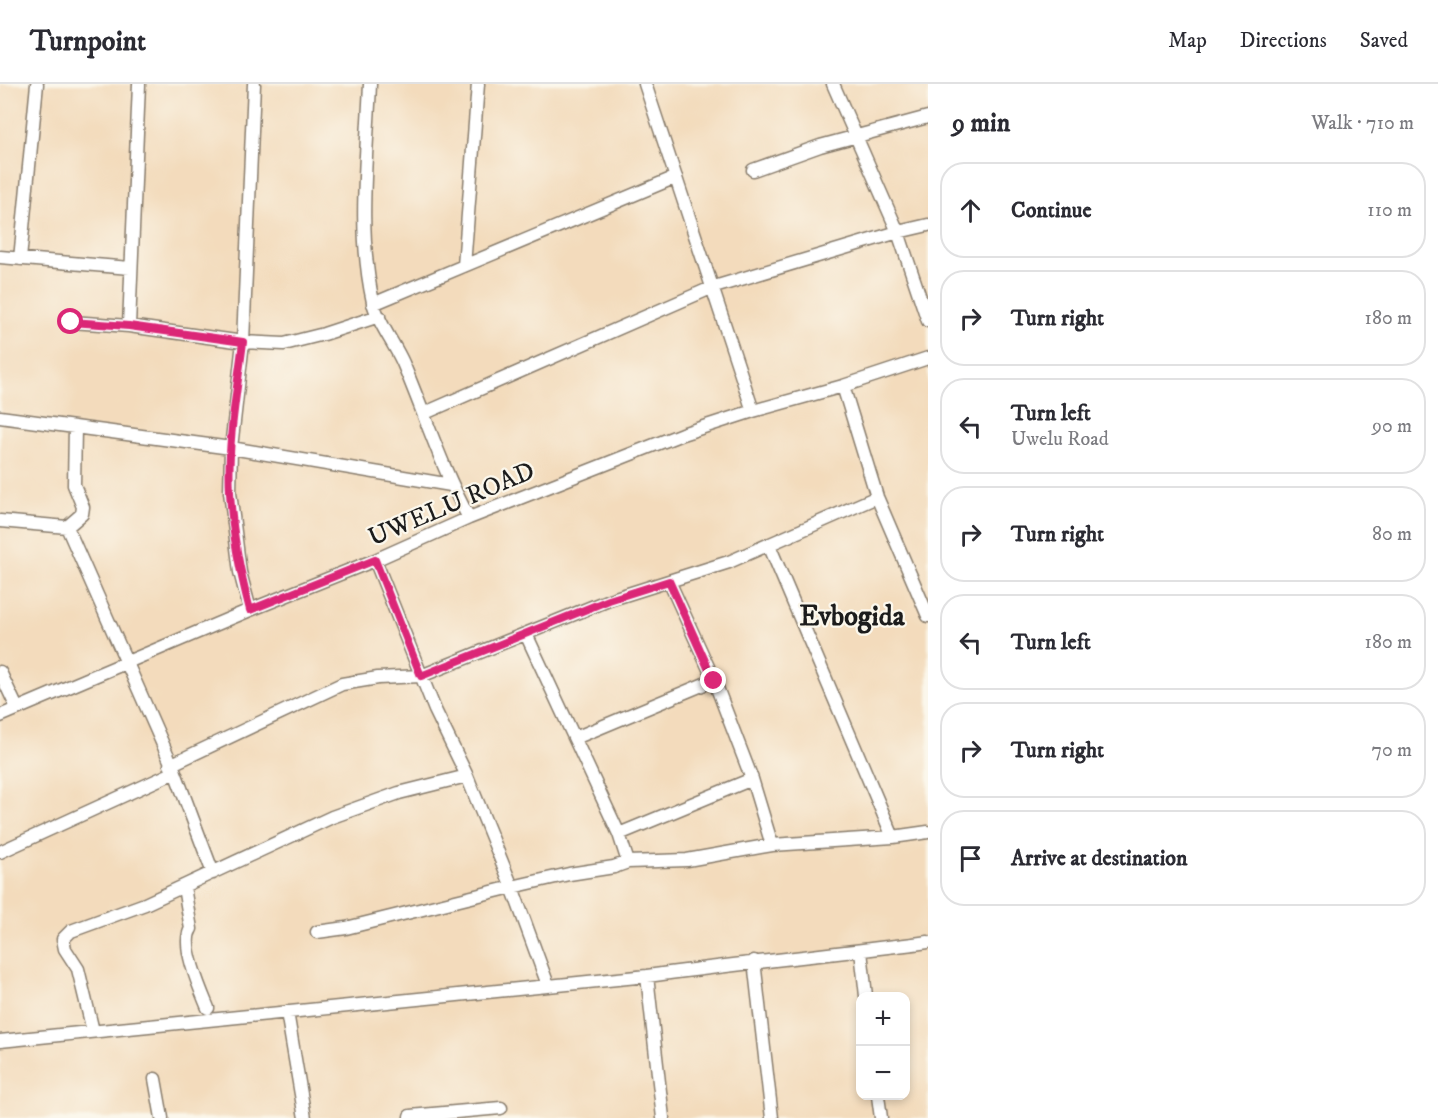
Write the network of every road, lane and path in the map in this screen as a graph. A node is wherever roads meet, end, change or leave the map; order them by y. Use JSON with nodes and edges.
{"nodes":[{"id":1,"x":37,"y":84,"type":"edge"},
{"id":2,"x":139,"y":84,"type":"edge"},
{"id":3,"x":254,"y":84,"type":"edge"},
{"id":4,"x":370,"y":84,"type":"edge"},
{"id":5,"x":478,"y":84,"type":"edge"},
{"id":6,"x":645,"y":84,"type":"edge"},
{"id":7,"x":833,"y":84,"type":"edge"},
{"id":8,"x":928,"y":117,"type":"edge"},
{"id":9,"x":856,"y":136,"type":"junction"},
{"id":10,"x":753,"y":170,"type":"dead end"},
{"id":11,"x":676,"y":177,"type":"junction"},
{"id":12,"x":928,"y":225,"type":"edge"},
{"id":13,"x":898,"y":232,"type":"junction"},
{"id":14,"x":0,"y":257,"type":"edge"},
{"id":15,"x":20,"y":259,"type":"junction"},
{"id":16,"x":464,"y":266,"type":"junction"},
{"id":17,"x":130,"y":268,"type":"junction"},
{"id":18,"x":711,"y":288,"type":"junction"},
{"id":19,"x":373,"y":304,"type":"junction"},
{"id":20,"x":379,"y":316,"type":"junction"},
{"id":21,"x":928,"y":321,"type":"edge"},
{"id":22,"x":71,"y":322,"type":"dead end"},
{"id":23,"x":129,"y":326,"type":"junction"},
{"id":24,"x":243,"y":342,"type":"junction"},
{"id":25,"x":928,"y":358,"type":"edge"},
{"id":26,"x":843,"y":387,"type":"junction"},
{"id":27,"x":753,"y":411,"type":"junction"},
{"id":28,"x":425,"y":413,"type":"junction"},
{"id":29,"x":0,"y":417,"type":"edge"},
{"id":30,"x":75,"y":427,"type":"junction"},
{"id":31,"x":231,"y":448,"type":"junction"},
{"id":32,"x":451,"y":486,"type":"junction"},
{"id":33,"x":878,"y":497,"type":"junction"},
{"id":34,"x":469,"y":518,"type":"junction"},
{"id":35,"x":0,"y":521,"type":"edge"},
{"id":36,"x":67,"y":527,"type":"junction"},
{"id":37,"x":769,"y":545,"type":"junction"},
{"id":38,"x":375,"y":560,"type":"junction"},
{"id":39,"x":669,"y":581,"type":"junction"},
{"id":40,"x":250,"y":610,"type":"junction"},
{"id":41,"x":928,"y":616,"type":"edge"},
{"id":42,"x":526,"y":634,"type":"junction"},
{"id":43,"x":126,"y":662,"type":"junction"},
{"id":44,"x":0,"y":672,"type":"edge"},
{"id":45,"x":421,"y":676,"type":"junction"},
{"id":46,"x":714,"y":681,"type":"junction"},
{"id":47,"x":17,"y":708,"type":"junction"},
{"id":48,"x":0,"y":716,"type":"edge"},
{"id":49,"x":575,"y":738,"type":"junction"},
{"id":50,"x":172,"y":768,"type":"junction"},
{"id":51,"x":467,"y":776,"type":"junction"},
{"id":52,"x":752,"y":778,"type":"junction"},
{"id":53,"x":928,"y":832,"type":"edge"},
{"id":54,"x":619,"y":834,"type":"junction"},
{"id":55,"x":893,"y":837,"type":"junction"},
{"id":56,"x":772,"y":845,"type":"junction"},
{"id":57,"x":0,"y":852,"type":"edge"},
{"id":58,"x":628,"y":862,"type":"junction"},
{"id":59,"x":213,"y":873,"type":"junction"},
{"id":60,"x":184,"y":886,"type":"junction"},
{"id":61,"x":512,"y":887,"type":"junction"},
{"id":62,"x":317,"y":932,"type":"dead end"},
{"id":63,"x":928,"y":942,"type":"edge"},
{"id":64,"x":861,"y":951,"type":"junction"},
{"id":65,"x":754,"y":961,"type":"junction"},
{"id":66,"x":647,"y":976,"type":"junction"},
{"id":67,"x":548,"y":985,"type":"junction"},
{"id":68,"x":866,"y":992,"type":"edge"},
{"id":69,"x":207,"y":1008,"type":"dead end"},
{"id":70,"x":287,"y":1011,"type":"junction"},
{"id":71,"x":93,"y":1031,"type":"junction"},
{"id":72,"x":0,"y":1041,"type":"edge"},
{"id":73,"x":155,"y":1079,"type":"dead end"},
{"id":74,"x":879,"y":1100,"type":"edge"},
{"id":75,"x":501,"y":1108,"type":"dead end"},
{"id":76,"x":162,"y":1118,"type":"edge"},
{"id":77,"x":304,"y":1118,"type":"edge"},
{"id":78,"x":410,"y":1118,"type":"edge"},
{"id":79,"x":663,"y":1118,"type":"edge"},
{"id":80,"x":772,"y":1118,"type":"edge"},
{"id":81,"x":881,"y":1118,"type":"edge"}],
"edges":[{"from":1,"to":15,"type":"street"},
{"from":2,"to":17,"type":"street"},
{"from":3,"to":24,"type":"street"},
{"from":4,"to":19,"type":"street"},
{"from":5,"to":16,"type":"street"},
{"from":6,"to":11,"type":"street"},
{"from":7,"to":9,"type":"street"},
{"from":8,"to":9,"type":"street"},
{"from":9,"to":10,"type":"street"},
{"from":9,"to":13,"type":"street"},
{"from":11,"to":16,"type":"street"},
{"from":11,"to":18,"type":"street"},
{"from":12,"to":13,"type":"street"},
{"from":13,"to":18,"type":"street"},
{"from":13,"to":21,"type":"street"},
{"from":14,"to":15,"type":"street"},
{"from":15,"to":17,"type":"street"},
{"from":16,"to":19,"type":"street"},
{"from":17,"to":23,"type":"street"},
{"from":18,"to":27,"type":"street"},
{"from":18,"to":28,"type":"street"},
{"from":19,"to":20,"type":"street"},
{"from":20,"to":24,"type":"street"},
{"from":20,"to":28,"type":"street"},
{"from":22,"to":23,"type":"street"},
{"from":23,"to":24,"type":"street"},
{"from":24,"to":31,"type":"street"},
{"from":25,"to":26,"type":"street","name":"UWELU ROAD"},
{"from":26,"to":27,"type":"street","name":"UWELU ROAD"},
{"from":26,"to":33,"type":"street"},
{"from":27,"to":34,"type":"street","name":"UWELU ROAD"},
{"from":28,"to":32,"type":"street"},
{"from":29,"to":30,"type":"street"},
{"from":30,"to":31,"type":"street"},
{"from":30,"to":36,"type":"street"},
{"from":31,"to":32,"type":"street"},
{"from":31,"to":40,"type":"street"},
{"from":32,"to":34,"type":"street"},
{"from":33,"to":37,"type":"street"},
{"from":33,"to":41,"type":"street"},
{"from":34,"to":38,"type":"street","name":"UWELU ROAD"},
{"from":35,"to":36,"type":"street"},
{"from":36,"to":43,"type":"street"},
{"from":37,"to":39,"type":"street"},
{"from":37,"to":55,"type":"street"},
{"from":38,"to":40,"type":"street","name":"UWELU ROAD"},
{"from":38,"to":45,"type":"street"},
{"from":39,"to":42,"type":"street"},
{"from":39,"to":46,"type":"street"},
{"from":40,"to":43,"type":"street","name":"UWELU ROAD"},
{"from":42,"to":45,"type":"street"},
{"from":42,"to":49,"type":"street"},
{"from":43,"to":47,"type":"street","name":"UWELU ROAD"},
{"from":43,"to":50,"type":"street"},
{"from":44,"to":47,"type":"street"},
{"from":45,"to":50,"type":"street"},
{"from":45,"to":51,"type":"street"},
{"from":46,"to":49,"type":"street"},
{"from":46,"to":52,"type":"street"},
{"from":47,"to":48,"type":"street","name":"UWELU ROAD"},
{"from":49,"to":54,"type":"street"},
{"from":50,"to":57,"type":"street"},
{"from":50,"to":59,"type":"street"},
{"from":51,"to":59,"type":"street"},
{"from":51,"to":61,"type":"street"},
{"from":52,"to":54,"type":"street"},
{"from":52,"to":56,"type":"street"},
{"from":53,"to":55,"type":"street"},
{"from":54,"to":58,"type":"street"},
{"from":55,"to":56,"type":"street"},
{"from":56,"to":58,"type":"street"},
{"from":58,"to":61,"type":"street"},
{"from":59,"to":60,"type":"street"},
{"from":60,"to":69,"type":"street"},
{"from":60,"to":71,"type":"street"},
{"from":61,"to":62,"type":"street"},
{"from":61,"to":67,"type":"street"},
{"from":63,"to":64,"type":"street"},
{"from":64,"to":65,"type":"street"},
{"from":64,"to":68,"type":"street"},
{"from":65,"to":66,"type":"street"},
{"from":65,"to":80,"type":"street"},
{"from":66,"to":67,"type":"street"},
{"from":66,"to":79,"type":"street"},
{"from":67,"to":70,"type":"street"},
{"from":70,"to":71,"type":"street"},
{"from":70,"to":77,"type":"street"},
{"from":71,"to":72,"type":"street"},
{"from":73,"to":76,"type":"street"},
{"from":74,"to":81,"type":"street"},
{"from":75,"to":78,"type":"street"}]}
